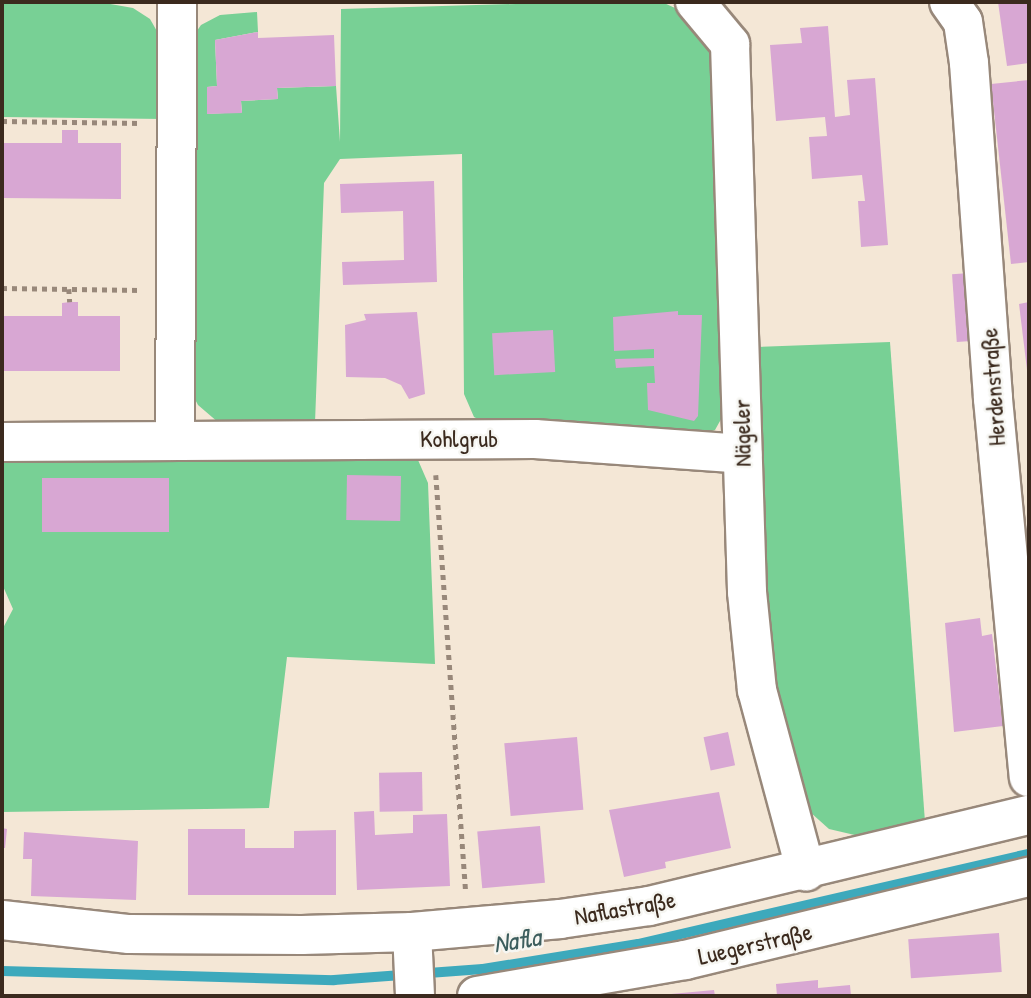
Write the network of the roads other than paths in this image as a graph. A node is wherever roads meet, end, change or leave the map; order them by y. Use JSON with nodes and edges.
{"nodes":[{"id":1,"x":177,"y":2,"type":"edge"},
{"id":2,"x":695,"y":2,"type":"edge"},
{"id":3,"x":949,"y":2,"type":"edge"},
{"id":4,"x":175,"y":439,"type":"junction"},
{"id":5,"x":2,"y":442,"type":"edge"},
{"id":6,"x":742,"y":454,"type":"junction"},
{"id":7,"x":1029,"y":776,"type":"edge"},
{"id":8,"x":1029,"y":815,"type":"edge"},
{"id":9,"x":806,"y":871,"type":"junction"},
{"id":10,"x":1029,"y":877,"type":"edge"},
{"id":11,"x":2,"y":920,"type":"edge"},
{"id":12,"x":414,"y":967,"type":"edge"},
{"id":13,"x":477,"y":996,"type":"edge"}],
"edges":[{"from":1,"to":4,"type":"street"},
{"from":2,"to":6,"type":"street","name":"Nägeler"},
{"from":3,"to":7,"type":"street","name":"Herdenstraße"},
{"from":4,"to":5,"type":"street","name":"Kohlgrub"},
{"from":4,"to":6,"type":"street","name":"Kohlgrub"},
{"from":6,"to":9,"type":"street","name":"Nägeler"},
{"from":8,"to":9,"type":"street","name":"Naflastraße"},
{"from":9,"to":12,"type":"street","name":"Naflastraße"},
{"from":10,"to":13,"type":"street","name":"Luegerstraße"},
{"from":11,"to":12,"type":"street","name":"Naflastraße"}]}
